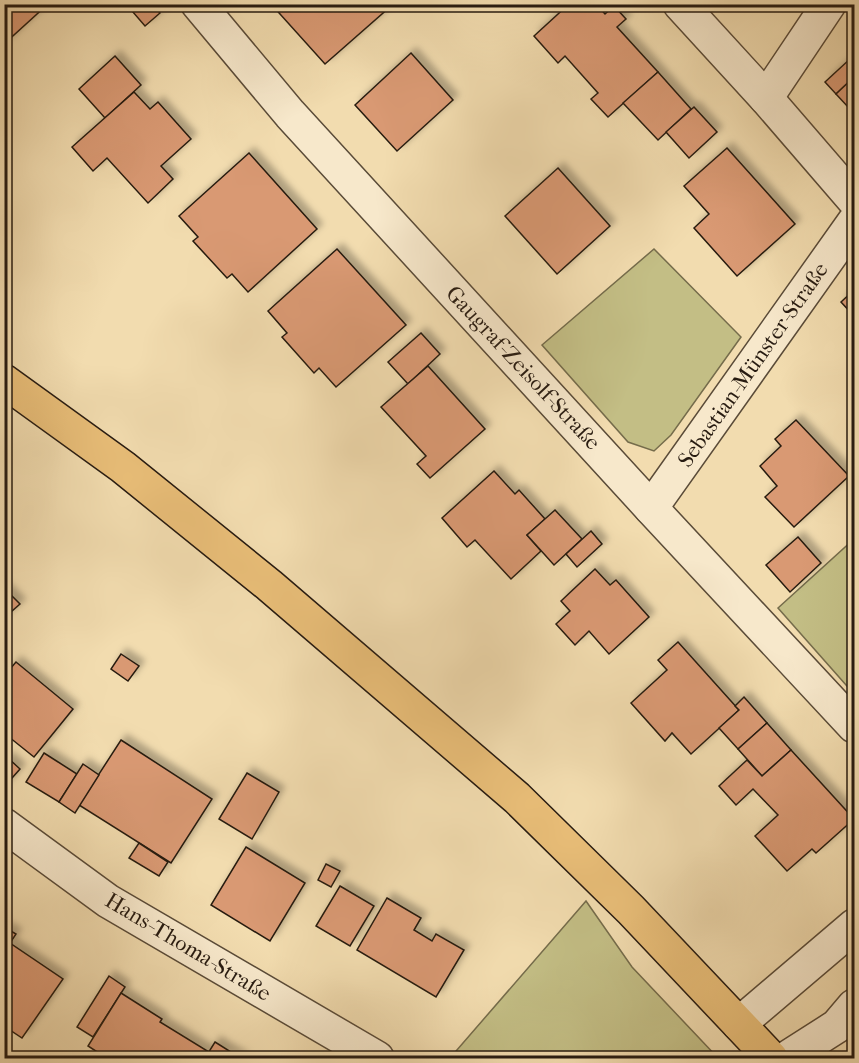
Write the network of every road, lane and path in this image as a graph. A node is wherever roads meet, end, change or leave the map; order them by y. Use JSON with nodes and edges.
{"nodes":[{"id":1,"x":198,"y":4,"type":"edge"},
{"id":2,"x":680,"y":4,"type":"edge"},
{"id":3,"x":830,"y":4,"type":"edge"},
{"id":4,"x":766,"y":98,"type":"junction"},
{"id":5,"x":855,"y":200,"type":"edge"},
{"id":6,"x":855,"y":222,"type":"edge"},
{"id":7,"x":4,"y":381,"type":"edge"},
{"id":8,"x":651,"y":508,"type":"junction"},
{"id":9,"x":855,"y":726,"type":"edge"},
{"id":10,"x":4,"y":825,"type":"edge"},
{"id":11,"x":855,"y":926,"type":"edge"},
{"id":12,"x":855,"y":1006,"type":"edge"},
{"id":13,"x":740,"y":1024,"type":"junction"},
{"id":14,"x":377,"y":1059,"type":"edge"},
{"id":15,"x":771,"y":1059,"type":"edge"},
{"id":16,"x":787,"y":1059,"type":"edge"}],
"edges":[{"from":1,"to":8,"type":"street","name":"Gaugraf-Zeisolf-Straße"},
{"from":2,"to":4,"type":"street"},
{"from":3,"to":4,"type":"street"},
{"from":4,"to":5,"type":"street"},
{"from":6,"to":8,"type":"street","name":"Sebastian-Münster-Straße"},
{"from":7,"to":13,"type":"main road"},
{"from":8,"to":9,"type":"street","name":"Gaugraf-Zeisolf-Straße"},
{"from":10,"to":14,"type":"street","name":"Hans-Thoma-Straße"},
{"from":11,"to":13,"type":"street"},
{"from":12,"to":16,"type":"street"},
{"from":13,"to":15,"type":"main road"}]}
